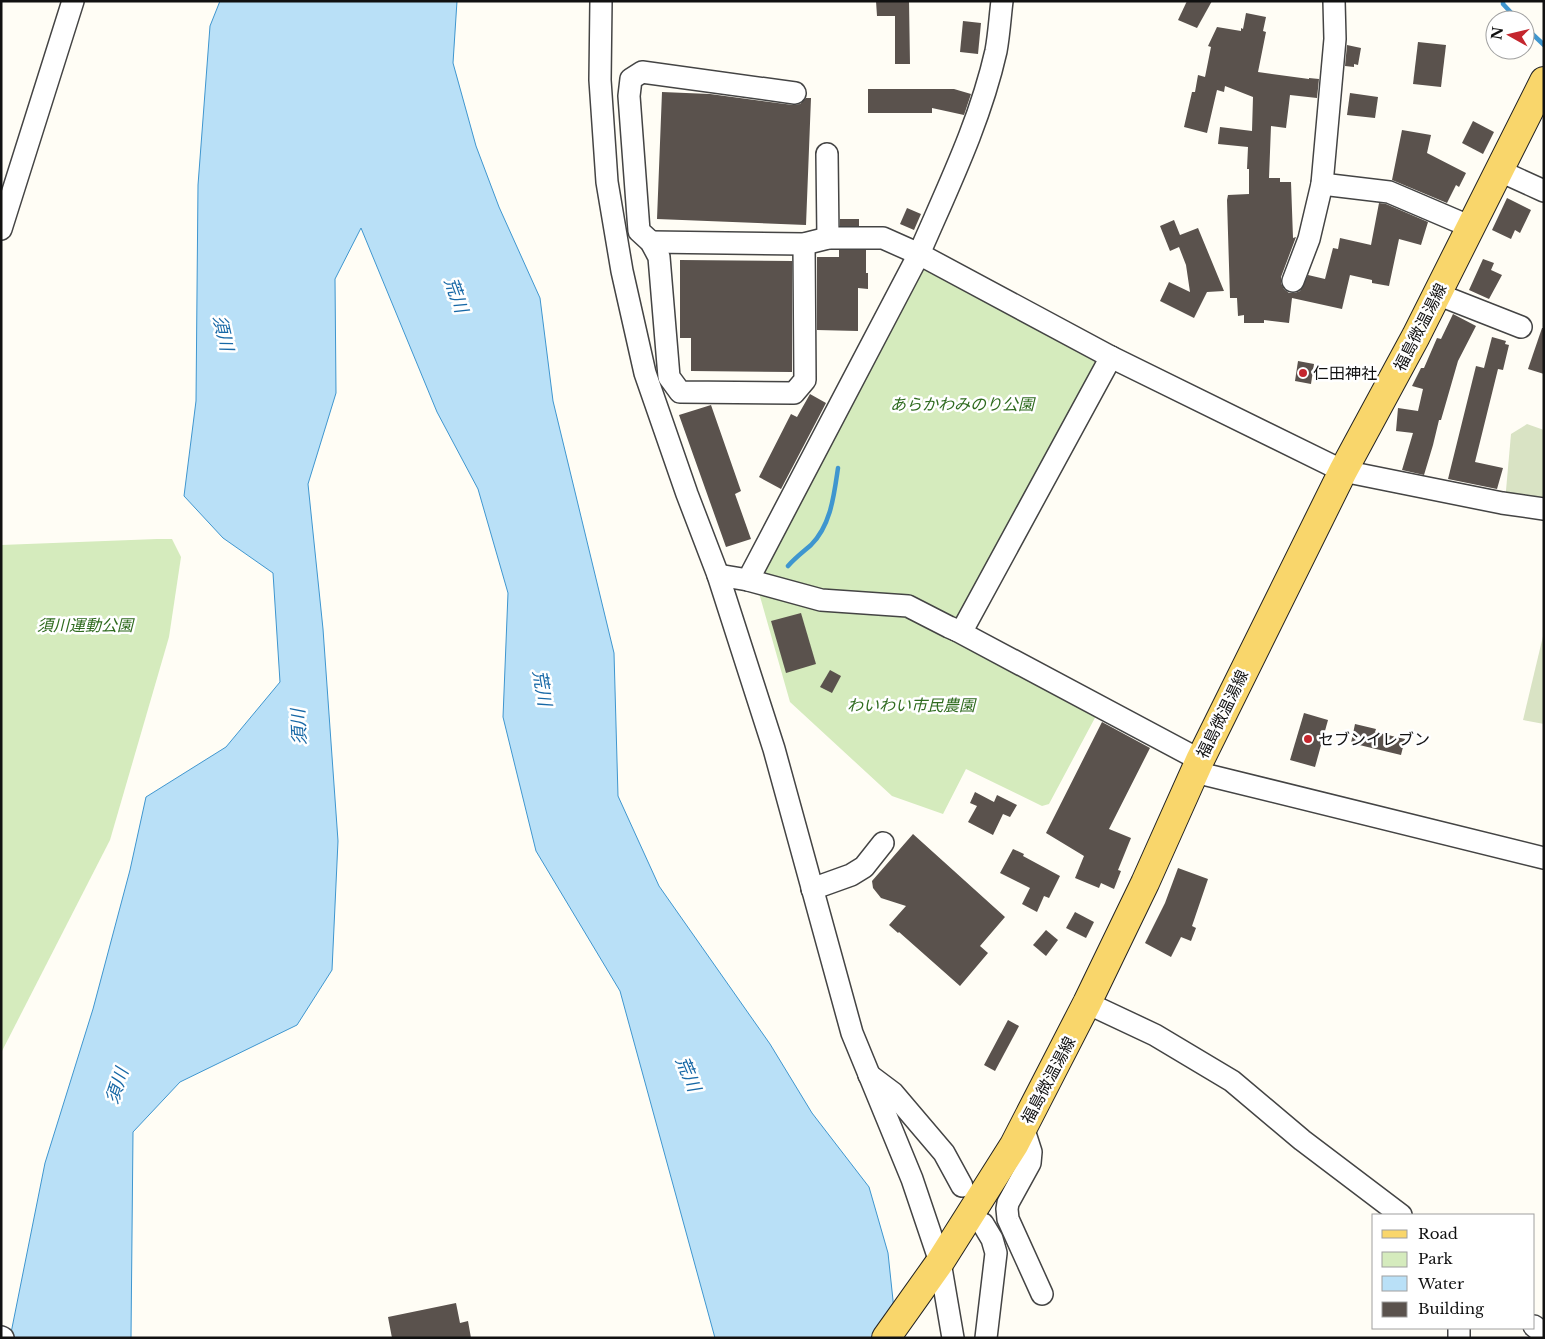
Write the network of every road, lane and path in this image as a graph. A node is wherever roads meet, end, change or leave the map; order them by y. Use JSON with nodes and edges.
{"nodes":[{"id":1,"x":73,"y":1,"type":"edge"},
{"id":2,"x":601,"y":1,"type":"edge"},
{"id":3,"x":1002,"y":1,"type":"edge"},
{"id":4,"x":1334,"y":1,"type":"edge"},
{"id":5,"x":1544,"y":81,"type":"edge"},
{"id":6,"x":795,"y":93,"type":"dead end"},
{"id":7,"x":827,"y":154,"type":"dead end"},
{"id":8,"x":1500,"y":171,"type":"junction"},
{"id":9,"x":1322,"y":184,"type":"junction"},
{"id":10,"x":1544,"y":191,"type":"edge"},
{"id":11,"x":1471,"y":227,"type":"junction"},
{"id":12,"x":1,"y":230,"type":"edge"},
{"id":13,"x":828,"y":238,"type":"junction"},
{"id":14,"x":651,"y":242,"type":"junction"},
{"id":15,"x":804,"y":244,"type":"junction"},
{"id":16,"x":919,"y":254,"type":"junction"},
{"id":17,"x":1292,"y":281,"type":"dead end"},
{"id":18,"x":1437,"y":294,"type":"junction"},
{"id":19,"x":1521,"y":327,"type":"dead end"},
{"id":20,"x":1111,"y":357,"type":"junction"},
{"id":21,"x":1343,"y":471,"type":"junction"},
{"id":22,"x":1544,"y":509,"type":"edge"},
{"id":23,"x":718,"y":575,"type":"junction"},
{"id":24,"x":748,"y":580,"type":"junction"},
{"id":25,"x":956,"y":630,"type":"junction"},
{"id":26,"x":1197,"y":766,"type":"junction"},
{"id":27,"x":883,"y":843,"type":"dead end"},
{"id":28,"x":1544,"y":858,"type":"edge"},
{"id":29,"x":812,"y":889,"type":"junction"},
{"id":30,"x":1087,"y":1003,"type":"junction"},
{"id":31,"x":868,"y":1074,"type":"junction"},
{"id":32,"x":1023,"y":1127,"type":"junction"},
{"id":33,"x":962,"y":1186,"type":"dead end"},
{"id":34,"x":1400,"y":1214,"type":"edge"},
{"id":35,"x":984,"y":1224,"type":"dead end"},
{"id":36,"x":940,"y":1262,"type":"junction"},
{"id":37,"x":1042,"y":1294,"type":"dead end"},
{"id":38,"x":893,"y":1327,"type":"edge"},
{"id":39,"x":953,"y":1338,"type":"edge"},
{"id":40,"x":986,"y":1338,"type":"edge"}],
"edges":[{"from":1,"to":12,"type":"street"},
{"from":2,"to":23,"type":"street"},
{"from":3,"to":16,"type":"street"},
{"from":4,"to":9,"type":"street"},
{"from":5,"to":8,"type":"main road","name":"福島微温湯線"},
{"from":6,"to":14,"type":"street"},
{"from":7,"to":13,"type":"street"},
{"from":8,"to":10,"type":"street"},
{"from":8,"to":11,"type":"main road","name":"福島微温湯線"},
{"from":9,"to":11,"type":"street"},
{"from":9,"to":17,"type":"street"},
{"from":11,"to":18,"type":"main road","name":"福島微温湯線"},
{"from":13,"to":15,"type":"street"},
{"from":13,"to":16,"type":"street"},
{"from":14,"to":15,"type":"street"},
{"from":14,"to":15,"type":"street"},
{"from":16,"to":20,"type":"street"},
{"from":16,"to":24,"type":"street"},
{"from":18,"to":19,"type":"street"},
{"from":18,"to":21,"type":"main road","name":"福島微温湯線"},
{"from":20,"to":21,"type":"street"},
{"from":20,"to":25,"type":"street"},
{"from":21,"to":22,"type":"street"},
{"from":21,"to":26,"type":"main road","name":"福島微温湯線"},
{"from":23,"to":24,"type":"street"},
{"from":23,"to":29,"type":"street"},
{"from":24,"to":25,"type":"street"},
{"from":25,"to":26,"type":"street"},
{"from":26,"to":28,"type":"street"},
{"from":26,"to":30,"type":"main road","name":"福島微温湯線"},
{"from":27,"to":29,"type":"street"},
{"from":29,"to":31,"type":"street"},
{"from":30,"to":32,"type":"main road","name":"福島微温湯線"},
{"from":30,"to":34,"type":"street"},
{"from":31,"to":33,"type":"street"},
{"from":31,"to":36,"type":"street"},
{"from":32,"to":36,"type":"main road","name":"福島微温湯線"},
{"from":32,"to":37,"type":"street"},
{"from":35,"to":40,"type":"street"},
{"from":36,"to":38,"type":"main road","name":"福島微温湯線"},
{"from":36,"to":39,"type":"street"}]}
